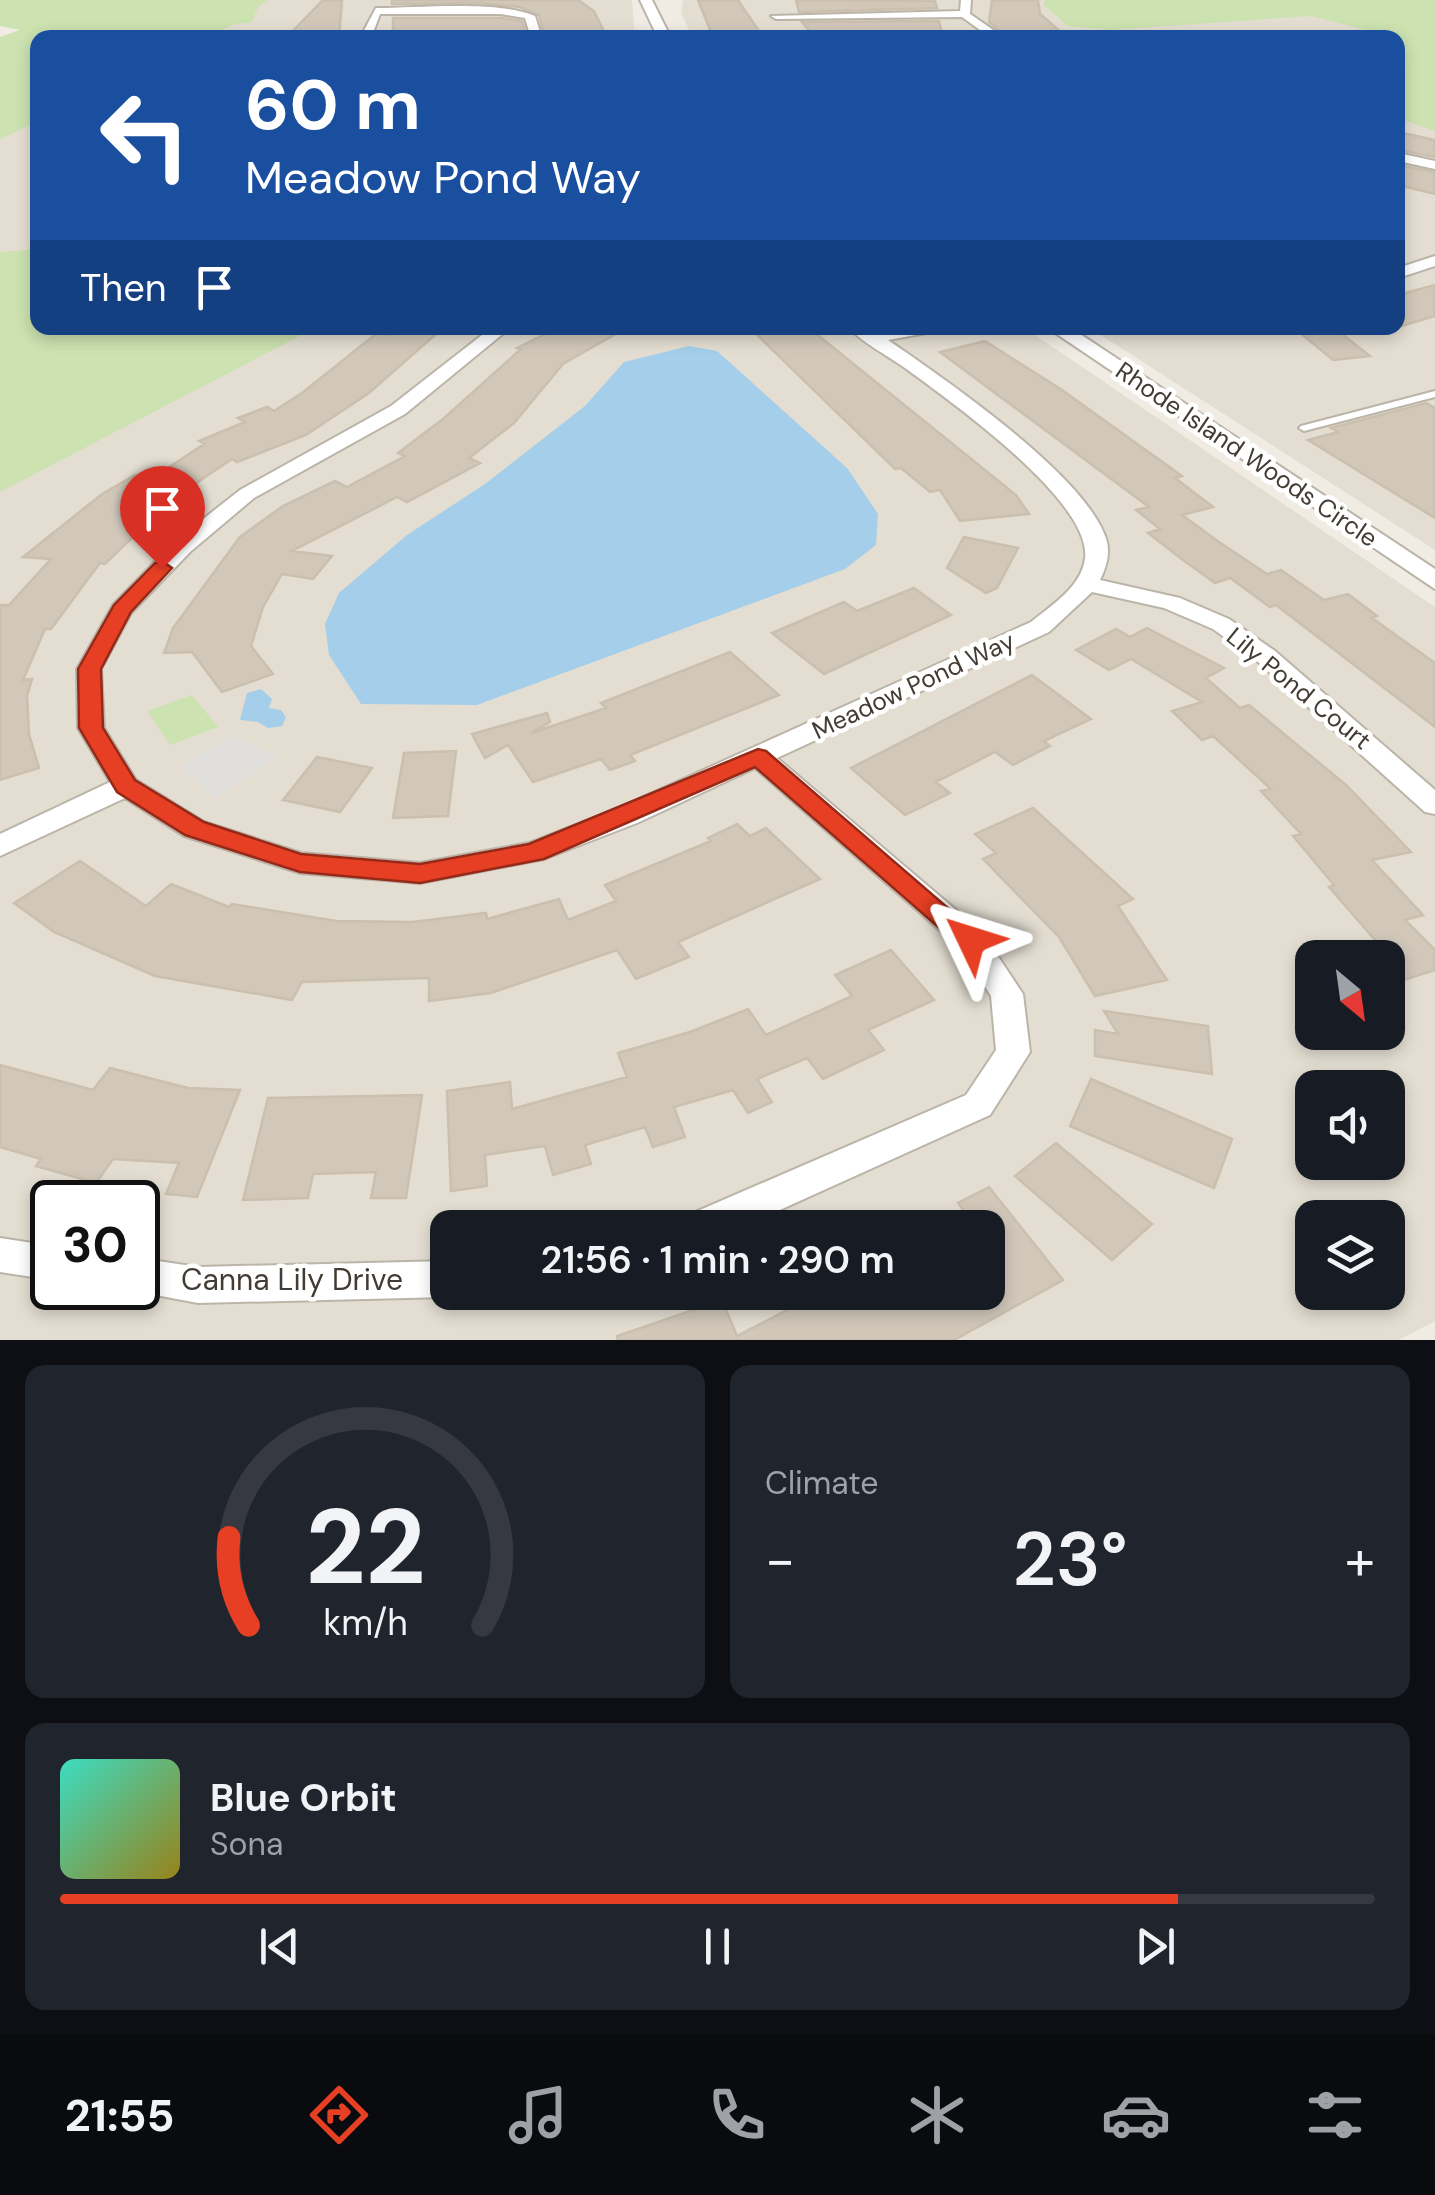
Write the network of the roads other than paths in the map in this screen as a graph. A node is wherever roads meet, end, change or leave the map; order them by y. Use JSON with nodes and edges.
{"nodes":[{"id":1,"x":384,"y":0,"type":"edge"},
{"id":2,"x":646,"y":0,"type":"edge"},
{"id":3,"x":772,"y":0,"type":"edge"},
{"id":4,"x":966,"y":0,"type":"edge"},
{"id":5,"x":666,"y":3,"type":"dead end"},
{"id":6,"x":376,"y":11,"type":"junction"},
{"id":7,"x":964,"y":14,"type":"junction"},
{"id":8,"x":776,"y":16,"type":"junction"},
{"id":9,"x":368,"y":30,"type":"edge"},
{"id":10,"x":536,"y":30,"type":"edge"},
{"id":11,"x":661,"y":30,"type":"edge"},
{"id":12,"x":663,"y":30,"type":"edge"},
{"id":13,"x":783,"y":30,"type":"edge"},
{"id":14,"x":984,"y":30,"type":"edge"},
{"id":15,"x":1405,"y":159,"type":"edge"},
{"id":16,"x":1435,"y":165,"type":"edge"},
{"id":17,"x":1435,"y":261,"type":"edge"},
{"id":18,"x":1405,"y":271,"type":"edge"},
{"id":19,"x":492,"y":335,"type":"edge"},
{"id":20,"x":870,"y":335,"type":"edge"},
{"id":21,"x":1068,"y":335,"type":"edge"},
{"id":22,"x":1435,"y":394,"type":"edge"},
{"id":23,"x":1304,"y":428,"type":"dead end"},
{"id":24,"x":1435,"y":581,"type":"edge"},
{"id":25,"x":1088,"y":584,"type":"junction"},
{"id":26,"x":758,"y":756,"type":"junction"},
{"id":27,"x":126,"y":786,"type":"junction"},
{"id":28,"x":1435,"y":805,"type":"edge"},
{"id":29,"x":0,"y":846,"type":"edge"},
{"id":30,"x":741,"y":1210,"type":"edge"},
{"id":31,"x":0,"y":1255,"type":"edge"},
{"id":32,"x":30,"y":1260,"type":"edge"},
{"id":33,"x":160,"y":1279,"type":"edge"},
{"id":34,"x":430,"y":1279,"type":"edge"}],
"edges":[{"from":1,"to":6,"type":"street"},
{"from":2,"to":11,"type":"street"},
{"from":3,"to":8,"type":"street"},
{"from":4,"to":7,"type":"street"},
{"from":5,"to":12,"type":"street"},
{"from":6,"to":9,"type":"street"},
{"from":6,"to":10,"type":"street"},
{"from":7,"to":8,"type":"street"},
{"from":7,"to":14,"type":"street"},
{"from":8,"to":13,"type":"street"},
{"from":15,"to":16,"type":"street"},
{"from":17,"to":18,"type":"street"},
{"from":19,"to":27,"type":"street","name":"Meadow Pond Way"},
{"from":20,"to":25,"type":"street"},
{"from":21,"to":24,"type":"street","name":"Rhode Island Woods Circle"},
{"from":22,"to":23,"type":"lane"},
{"from":25,"to":26,"type":"street","name":"Meadow Pond Way"},
{"from":25,"to":28,"type":"street","name":"Lily Pond Court"},
{"from":26,"to":27,"type":"street","name":"Meadow Pond Way"},
{"from":26,"to":30,"type":"street"},
{"from":27,"to":29,"type":"street"},
{"from":31,"to":32,"type":"street"},
{"from":33,"to":34,"type":"street","name":"Canna Lily Drive"}]}
